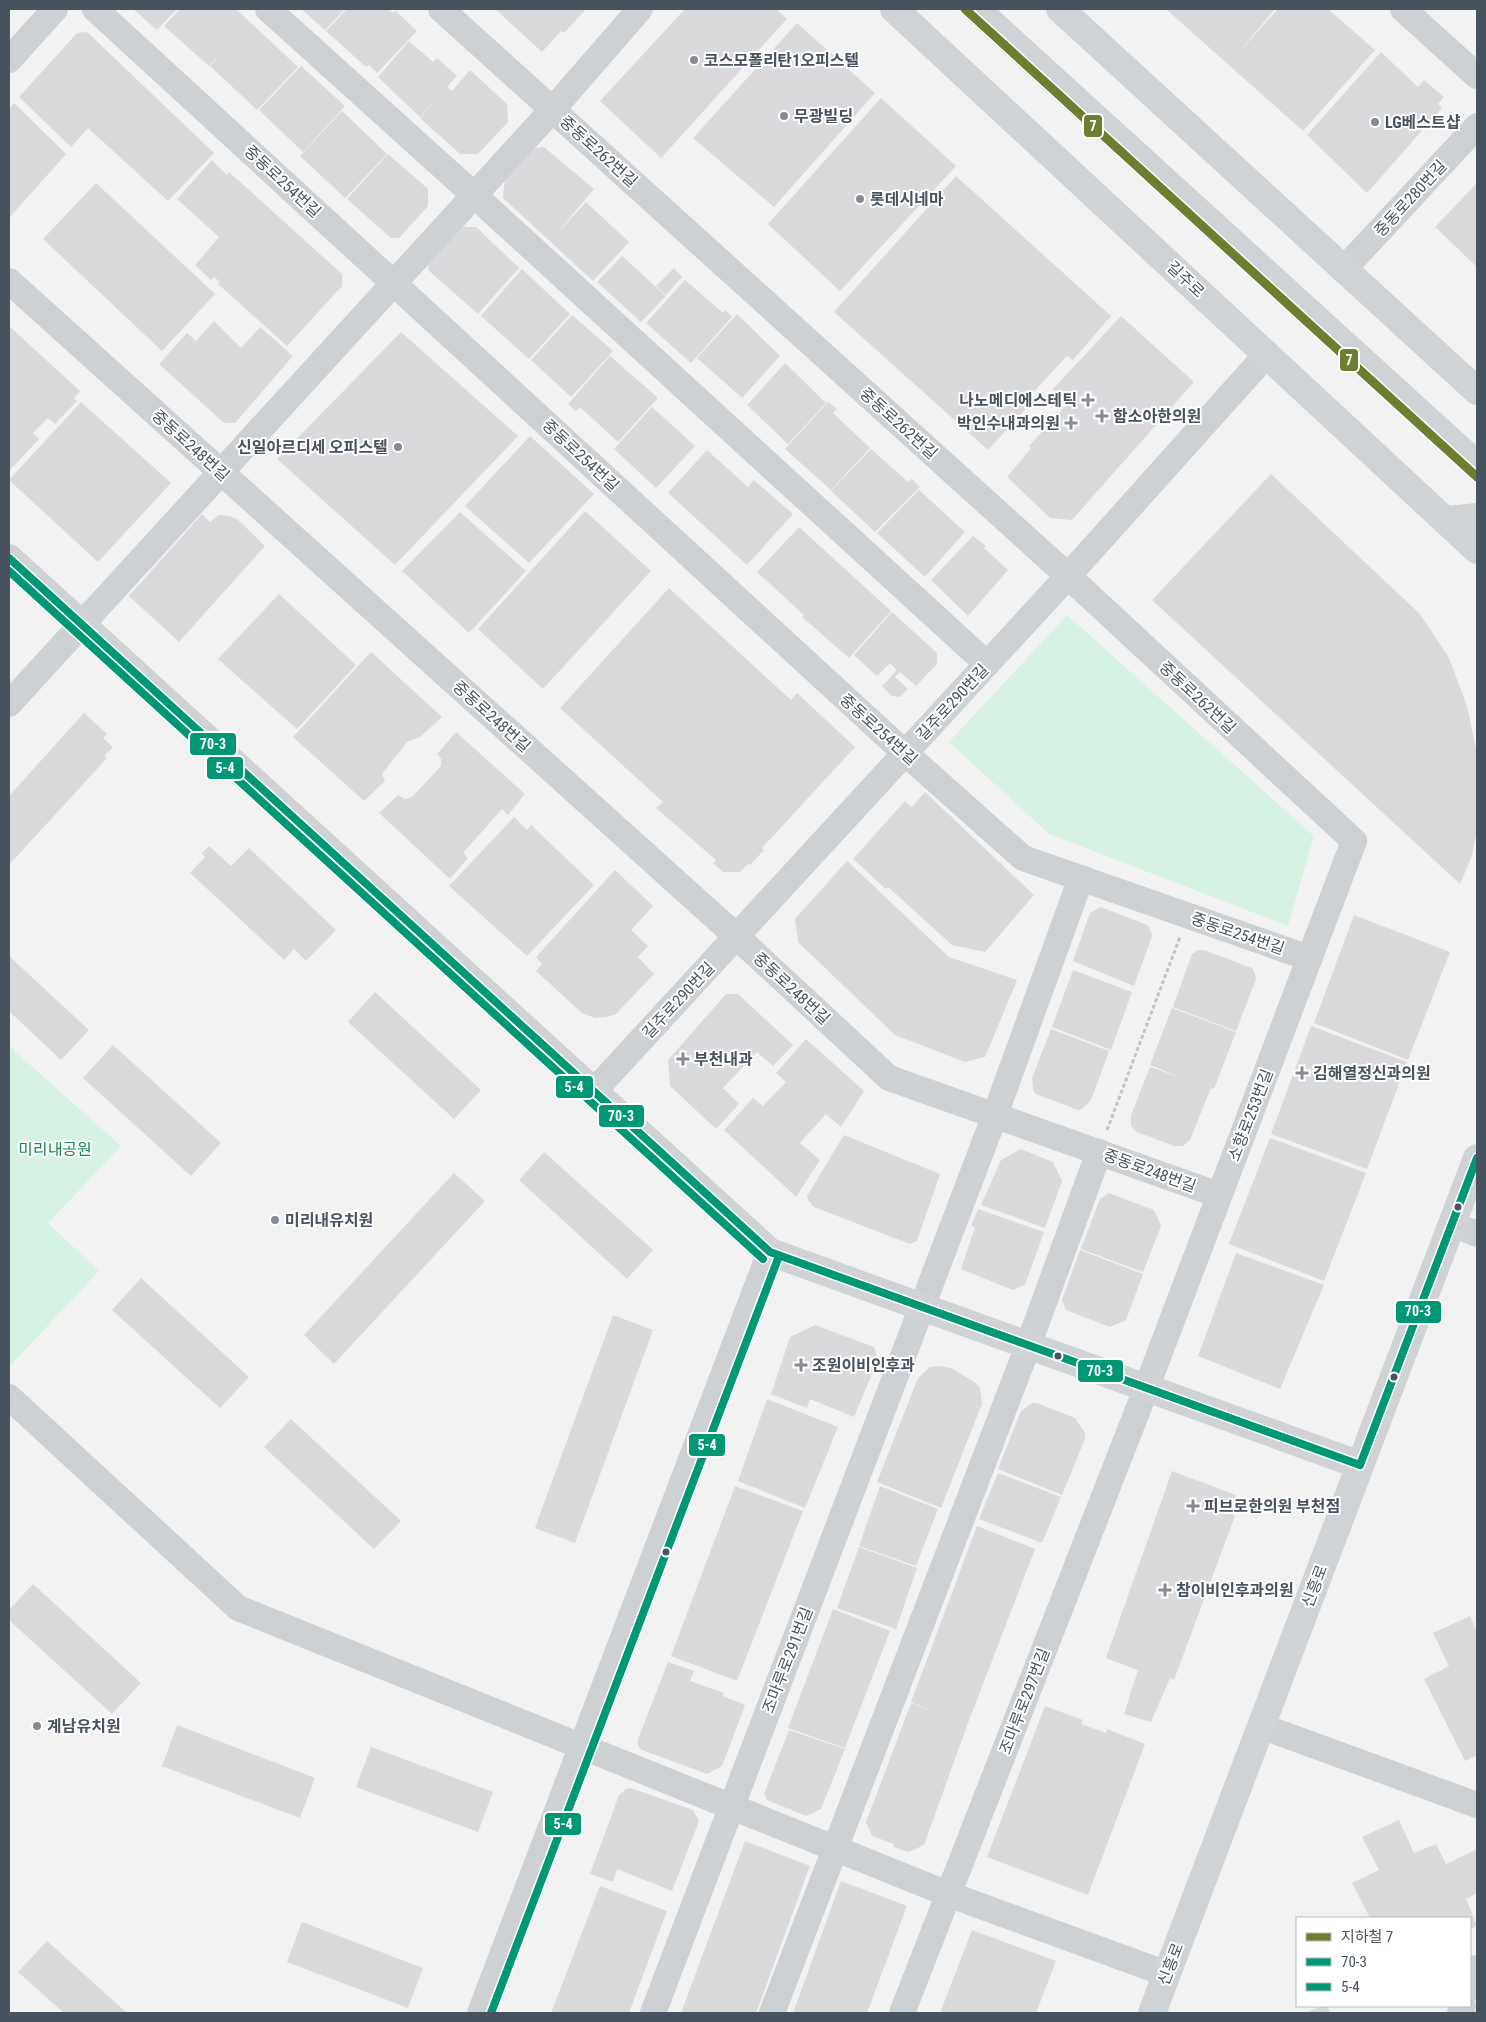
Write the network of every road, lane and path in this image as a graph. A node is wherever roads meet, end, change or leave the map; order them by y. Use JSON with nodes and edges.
{"nodes":[{"id":1,"x":55,"y":9,"type":"edge"},
{"id":2,"x":95,"y":9,"type":"edge"},
{"id":3,"x":268,"y":9,"type":"edge"},
{"id":4,"x":441,"y":9,"type":"edge"},
{"id":5,"x":640,"y":9,"type":"edge"},
{"id":6,"x":894,"y":9,"type":"edge"},
{"id":7,"x":976,"y":9,"type":"edge"},
{"id":8,"x":1060,"y":9,"type":"edge"},
{"id":9,"x":1403,"y":9,"type":"edge"},
{"id":10,"x":9,"y":60,"type":"edge"},
{"id":11,"x":1477,"y":76,"type":"edge"},
{"id":12,"x":552,"y":109,"type":"junction"},
{"id":13,"x":1477,"y":126,"type":"edge"},
{"id":14,"x":474,"y":194,"type":"junction"},
{"id":15,"x":1343,"y":270,"type":"junction"},
{"id":16,"x":9,"y":281,"type":"edge"},
{"id":17,"x":394,"y":283,"type":"junction"},
{"id":18,"x":1267,"y":354,"type":"junction"},
{"id":19,"x":1477,"y":392,"type":"edge"},
{"id":20,"x":1477,"y":465,"type":"edge"},
{"id":21,"x":221,"y":473,"type":"junction"},
{"id":22,"x":1477,"y":517,"type":"edge"},
{"id":23,"x":1447,"y":520,"type":"junction"},
{"id":24,"x":1477,"y":550,"type":"edge"},
{"id":25,"x":9,"y":558,"type":"edge"},
{"id":26,"x":1068,"y":576,"type":"junction"},
{"id":27,"x":82,"y":625,"type":"junction"},
{"id":28,"x":987,"y":664,"type":"junction"},
{"id":29,"x":9,"y":704,"type":"edge"},
{"id":30,"x":905,"y":753,"type":"junction"},
{"id":31,"x":1354,"y":841,"type":"joint"},
{"id":32,"x":1081,"y":878,"type":"junction"},
{"id":33,"x":1188,"y":916,"type":"junction"},
{"id":34,"x":736,"y":936,"type":"junction"},
{"id":35,"x":1309,"y":958,"type":"junction"},
{"id":36,"x":594,"y":1091,"type":"junction"},
{"id":37,"x":995,"y":1115,"type":"junction"},
{"id":38,"x":1099,"y":1152,"type":"junction"},
{"id":39,"x":1477,"y":1158,"type":"edge"},
{"id":40,"x":1220,"y":1195,"type":"junction"},
{"id":41,"x":1452,"y":1224,"type":"junction"},
{"id":42,"x":1477,"y":1234,"type":"edge"},
{"id":43,"x":770,"y":1252,"type":"junction"},
{"id":44,"x":921,"y":1307,"type":"junction"},
{"id":45,"x":1028,"y":1346,"type":"junction"},
{"id":46,"x":1146,"y":1389,"type":"junction"},
{"id":47,"x":9,"y":1397,"type":"edge"},
{"id":48,"x":1360,"y":1466,"type":"junction"},
{"id":49,"x":1261,"y":1726,"type":"junction"},
{"id":50,"x":582,"y":1747,"type":"junction"},
{"id":51,"x":1477,"y":1805,"type":"edge"},
{"id":52,"x":731,"y":1807,"type":"junction"},
{"id":53,"x":834,"y":1848,"type":"junction"},
{"id":54,"x":948,"y":1894,"type":"junction"},
{"id":55,"x":1477,"y":1968,"type":"edge"},
{"id":56,"x":1167,"y":1974,"type":"junction"},
{"id":57,"x":1471,"y":1985,"type":"edge"},
{"id":58,"x":480,"y":2013,"type":"edge"},
{"id":59,"x":653,"y":2013,"type":"edge"},
{"id":60,"x":772,"y":2013,"type":"edge"},
{"id":61,"x":902,"y":2013,"type":"edge"},
{"id":62,"x":1152,"y":2013,"type":"edge"}],
"edges":[{"from":1,"to":10,"type":"street"},
{"from":2,"to":17,"type":"street","name":"중동로254번길"},
{"from":3,"to":14,"type":"street"},
{"from":4,"to":12,"type":"street","name":"중동로262번길"},
{"from":5,"to":12,"type":"street"},
{"from":6,"to":18,"type":"street","name":"길주로"},
{"from":7,"to":20,"type":"street"},
{"from":8,"to":15,"type":"street"},
{"from":9,"to":11,"type":"street"},
{"from":12,"to":14,"type":"street"},
{"from":12,"to":26,"type":"street","name":"중동로262번길"},
{"from":13,"to":15,"type":"street","name":"중동로280번길"},
{"from":14,"to":17,"type":"street"},
{"from":14,"to":28,"type":"street"},
{"from":15,"to":19,"type":"street"},
{"from":16,"to":21,"type":"street","name":"중동로248번길"},
{"from":17,"to":21,"type":"street"},
{"from":17,"to":30,"type":"street","name":"중동로254번길"},
{"from":18,"to":23,"type":"street","name":"길주로"},
{"from":18,"to":26,"type":"street","name":"길주로290번길"},
{"from":21,"to":27,"type":"street"},
{"from":21,"to":34,"type":"street","name":"중동로248번길"},
{"from":22,"to":23,"type":"street"},
{"from":23,"to":24,"type":"street","name":"길주로"},
{"from":25,"to":27,"type":"street"},
{"from":26,"to":28,"type":"street","name":"길주로290번길"},
{"from":26,"to":31,"type":"street","name":"중동로262번길"},
{"from":27,"to":29,"type":"street"},
{"from":27,"to":36,"type":"street"},
{"from":28,"to":30,"type":"street","name":"길주로290번길"},
{"from":30,"to":32,"type":"street","name":"중동로254번길"},
{"from":30,"to":34,"type":"street","name":"길주로290번길"},
{"from":31,"to":35,"type":"street","name":"소향로253번길"},
{"from":32,"to":33,"type":"street","name":"중동로254번길"},
{"from":32,"to":37,"type":"street"},
{"from":33,"to":35,"type":"street","name":"중동로254번길"},
{"from":33,"to":38,"type":"path"},
{"from":34,"to":36,"type":"street","name":"길주로290번길"},
{"from":34,"to":37,"type":"street","name":"중동로248번길"},
{"from":35,"to":40,"type":"street","name":"소향로253번길"},
{"from":36,"to":43,"type":"street"},
{"from":37,"to":38,"type":"street","name":"중동로248번길"},
{"from":37,"to":44,"type":"street"},
{"from":38,"to":40,"type":"street","name":"중동로248번길"},
{"from":38,"to":45,"type":"street"},
{"from":39,"to":41,"type":"street","name":"신흥로"},
{"from":40,"to":46,"type":"street","name":"소향로253번길"},
{"from":41,"to":42,"type":"street"},
{"from":41,"to":48,"type":"street","name":"신흥로"},
{"from":43,"to":44,"type":"street"},
{"from":43,"to":50,"type":"street"},
{"from":44,"to":45,"type":"street"},
{"from":44,"to":52,"type":"street","name":"조마루로291번길"},
{"from":45,"to":46,"type":"street"},
{"from":45,"to":53,"type":"street"},
{"from":46,"to":48,"type":"street"},
{"from":46,"to":54,"type":"street","name":"조마루로297번길"},
{"from":47,"to":50,"type":"street"},
{"from":48,"to":49,"type":"street","name":"신흥로"},
{"from":49,"to":51,"type":"street"},
{"from":49,"to":56,"type":"street","name":"신흥로"},
{"from":50,"to":52,"type":"street"},
{"from":50,"to":58,"type":"street"},
{"from":52,"to":53,"type":"street"},
{"from":52,"to":59,"type":"street","name":"조마루로291번길"},
{"from":53,"to":54,"type":"street"},
{"from":53,"to":60,"type":"street"},
{"from":54,"to":56,"type":"street"},
{"from":54,"to":61,"type":"street","name":"조마루로297번길"},
{"from":55,"to":57,"type":"street"},
{"from":56,"to":62,"type":"street","name":"신흥로"}]}
